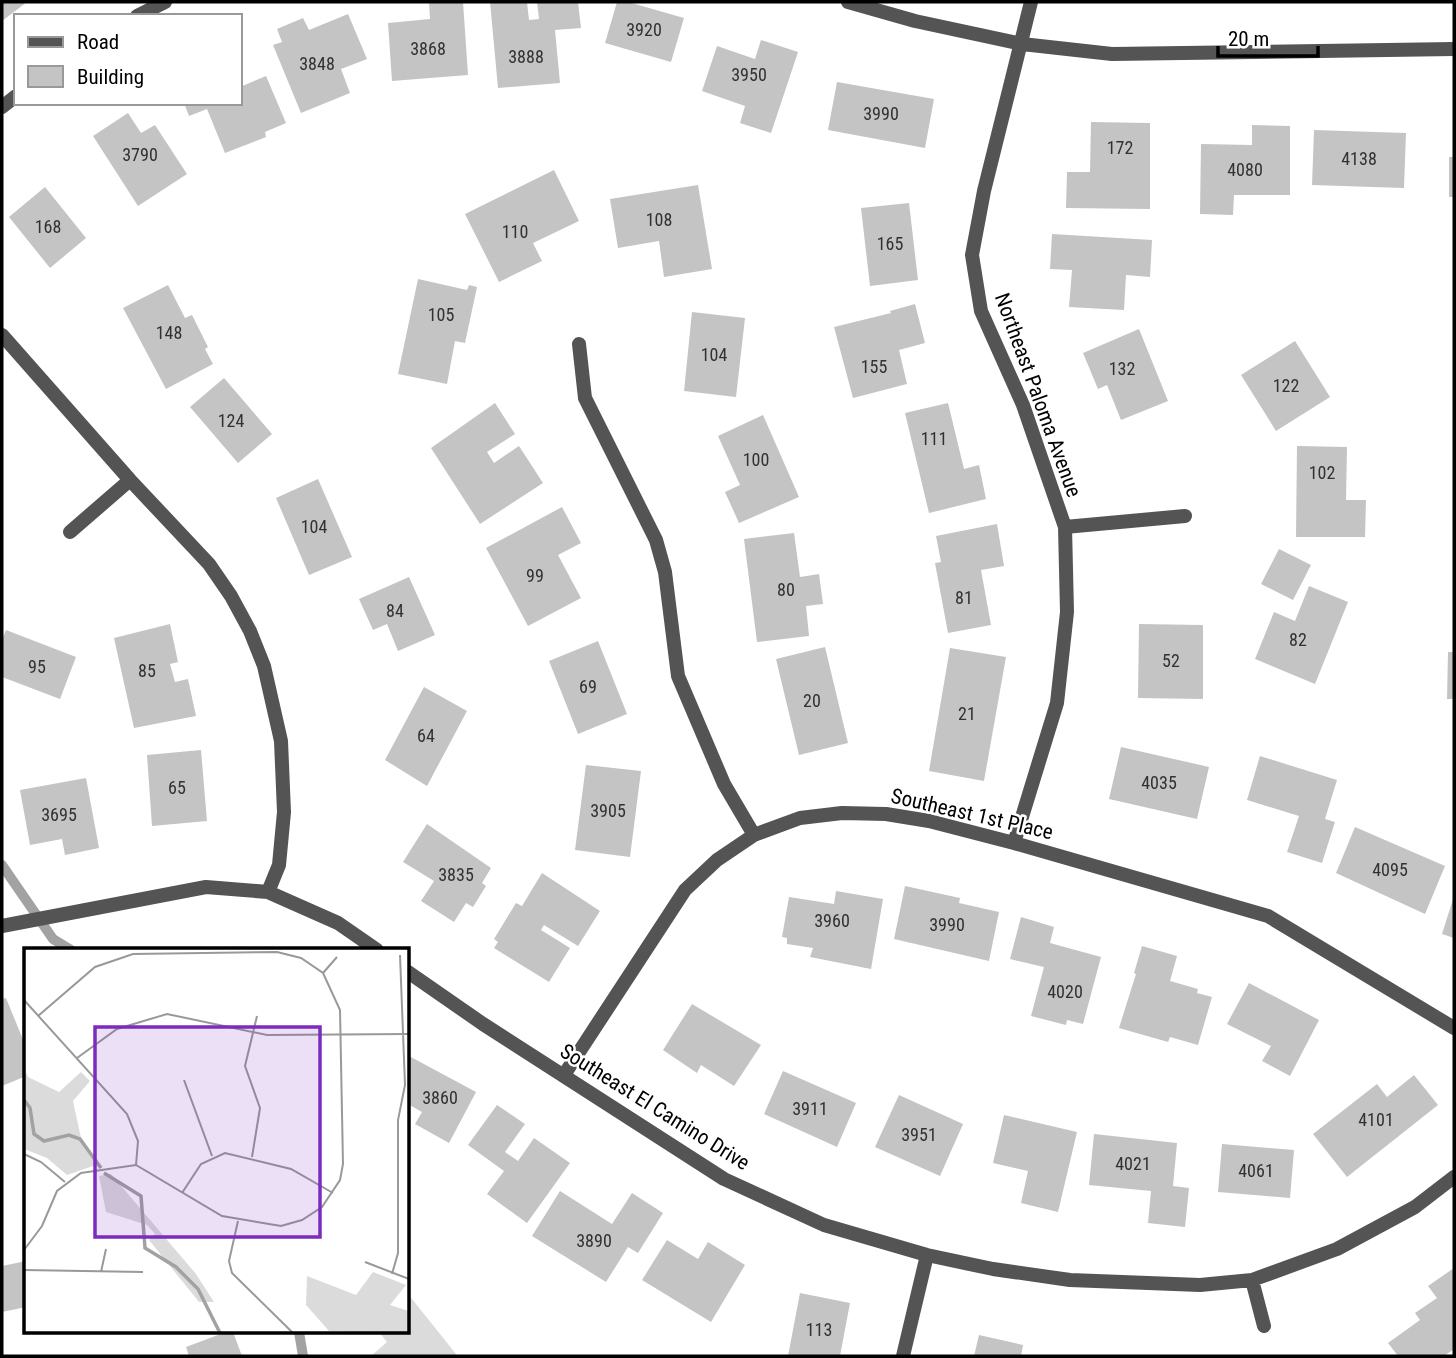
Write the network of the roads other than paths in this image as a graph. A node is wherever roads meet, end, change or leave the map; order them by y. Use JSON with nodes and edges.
{"nodes":[{"id":1,"x":165,"y":2,"type":"edge"},
{"id":2,"x":848,"y":2,"type":"edge"},
{"id":3,"x":1031,"y":2,"type":"edge"},
{"id":4,"x":141,"y":14,"type":"edge"},
{"id":5,"x":1022,"y":44,"type":"junction"},
{"id":6,"x":1454,"y":48,"type":"edge"},
{"id":7,"x":2,"y":335,"type":"edge"},
{"id":8,"x":579,"y":344,"type":"dead end"},
{"id":9,"x":130,"y":480,"type":"junction"},
{"id":10,"x":1185,"y":516,"type":"dead end"},
{"id":11,"x":1065,"y":527,"type":"junction"},
{"id":12,"x":70,"y":532,"type":"dead end"},
{"id":13,"x":754,"y":835,"type":"junction"},
{"id":14,"x":1014,"y":843,"type":"junction"},
{"id":15,"x":268,"y":892,"type":"junction"},
{"id":16,"x":2,"y":926,"type":"edge"},
{"id":17,"x":374,"y":948,"type":"edge"},
{"id":18,"x":410,"y":973,"type":"edge"},
{"id":19,"x":1454,"y":1028,"type":"edge"},
{"id":20,"x":564,"y":1075,"type":"junction"},
{"id":21,"x":1454,"y":1177,"type":"edge"},
{"id":22,"x":927,"y":1255,"type":"junction"},
{"id":23,"x":1252,"y":1280,"type":"junction"},
{"id":24,"x":1264,"y":1326,"type":"dead end"},
{"id":25,"x":902,"y":1356,"type":"edge"}],
"edges":[{"from":1,"to":4,"type":"street"},
{"from":2,"to":5,"type":"street"},
{"from":3,"to":5,"type":"street","name":"Northeast Paloma Avenue"},
{"from":5,"to":6,"type":"street"},
{"from":5,"to":11,"type":"street","name":"Northeast Paloma Avenue"},
{"from":7,"to":9,"type":"street"},
{"from":8,"to":13,"type":"street"},
{"from":9,"to":12,"type":"street"},
{"from":9,"to":15,"type":"street"},
{"from":10,"to":11,"type":"street"},
{"from":11,"to":14,"type":"street","name":"Northeast Paloma Avenue"},
{"from":13,"to":14,"type":"street","name":"Southeast 1st Place"},
{"from":13,"to":20,"type":"street","name":"Southeast 1st Place"},
{"from":14,"to":19,"type":"street","name":"Southeast 1st Place"},
{"from":15,"to":16,"type":"street"},
{"from":15,"to":17,"type":"street"},
{"from":18,"to":20,"type":"street","name":"Southeast El Camino Drive"},
{"from":20,"to":22,"type":"street","name":"Southeast El Camino Drive"},
{"from":21,"to":23,"type":"street","name":"Southeast El Camino Drive"},
{"from":22,"to":23,"type":"street","name":"Southeast El Camino Drive"},
{"from":22,"to":25,"type":"street"},
{"from":23,"to":24,"type":"street"}]}
